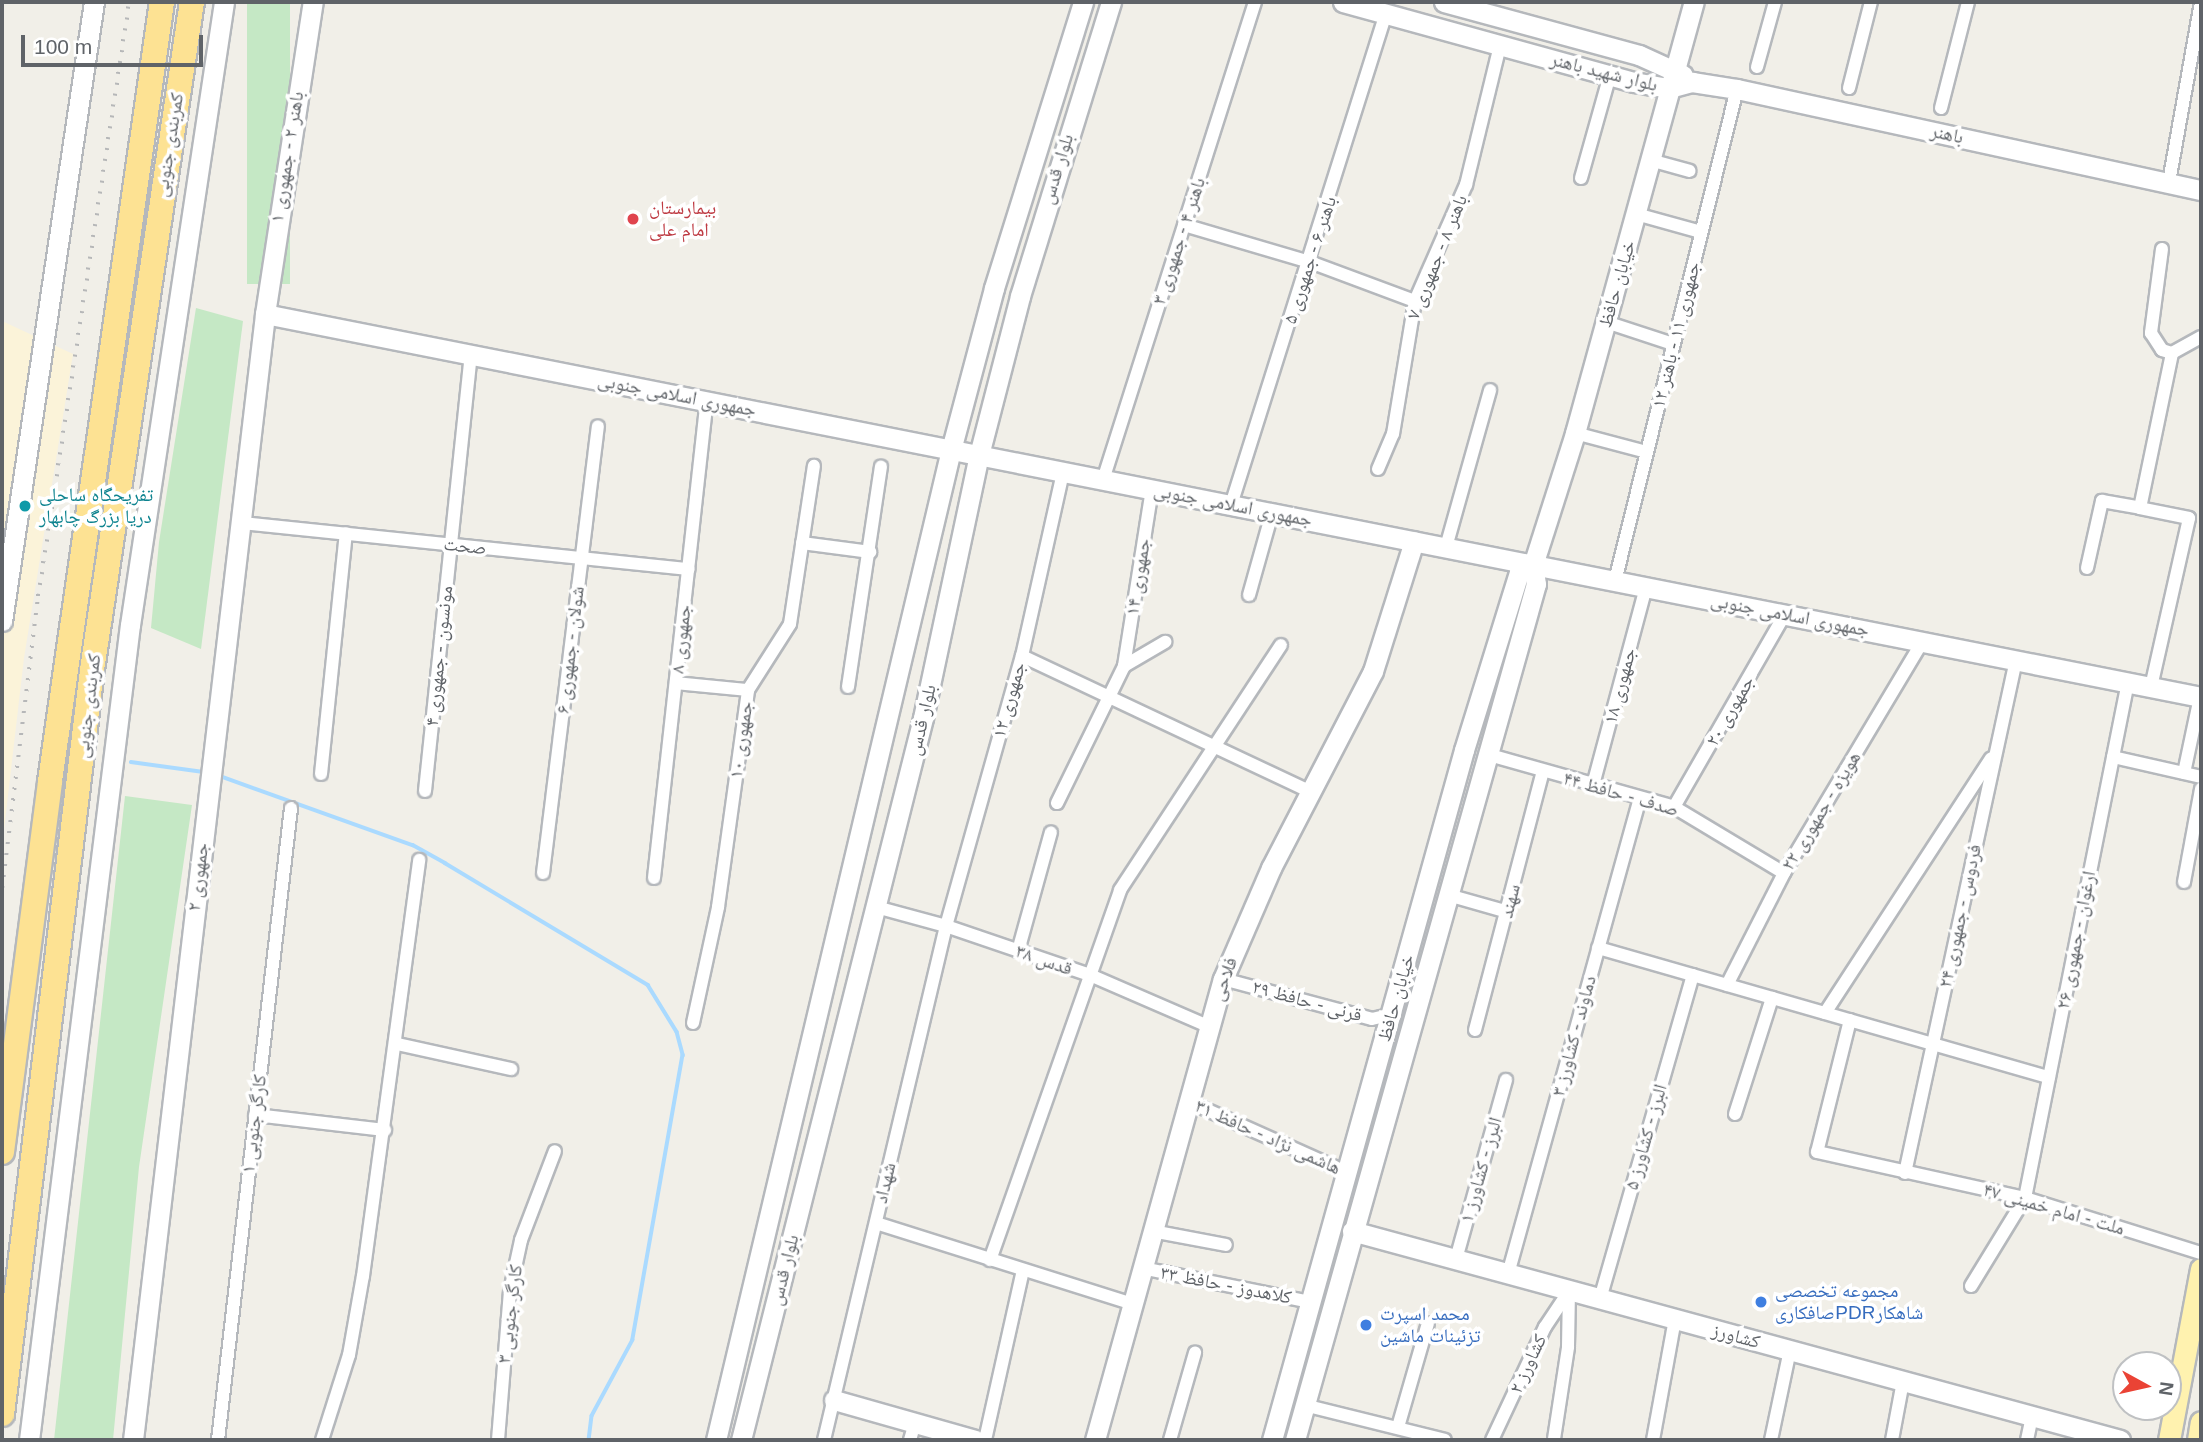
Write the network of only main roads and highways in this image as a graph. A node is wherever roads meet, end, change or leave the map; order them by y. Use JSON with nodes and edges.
{"nodes":[{"id":1,"x":94,"y":2,"type":"edge"},
{"id":2,"x":162,"y":2,"type":"edge"},
{"id":3,"x":192,"y":2,"type":"edge"},
{"id":4,"x":224,"y":2,"type":"edge"},
{"id":5,"x":313,"y":2,"type":"edge"},
{"id":6,"x":1083,"y":2,"type":"edge"},
{"id":7,"x":1111,"y":2,"type":"edge"},
{"id":8,"x":1343,"y":2,"type":"edge"},
{"id":9,"x":1444,"y":2,"type":"edge"},
{"id":10,"x":1694,"y":2,"type":"edge"},
{"id":11,"x":1675,"y":68,"type":"junction"},
{"id":12,"x":1692,"y":82,"type":"junction"},
{"id":13,"x":1670,"y":88,"type":"junction"},
{"id":14,"x":2201,"y":190,"type":"edge"},
{"id":15,"x":995,"y":288,"type":"junction"},
{"id":16,"x":1020,"y":296,"type":"junction"},
{"id":17,"x":265,"y":314,"type":"junction"},
{"id":18,"x":951,"y":450,"type":"junction"},
{"id":19,"x":979,"y":455,"type":"junction"},
{"id":20,"x":1415,"y":541,"type":"junction"},
{"id":21,"x":1533,"y":565,"type":"junction"},
{"id":22,"x":2,"y":621,"type":"edge"},
{"id":23,"x":2200,"y":697,"type":"edge"},
{"id":24,"x":808,"y":1058,"type":"junction"},
{"id":25,"x":836,"y":1065,"type":"junction"},
{"id":26,"x":1372,"y":1082,"type":"junction"},
{"id":27,"x":1394,"y":1088,"type":"junction"},
{"id":28,"x":2,"y":1152,"type":"edge"},
{"id":29,"x":1352,"y":1231,"type":"junction"},
{"id":30,"x":2201,"y":1269,"type":"edge"},
{"id":31,"x":1296,"y":1352,"type":"junction"},
{"id":32,"x":1317,"y":1358,"type":"junction"},
{"id":33,"x":834,"y":1400,"type":"road end"},
{"id":34,"x":2,"y":1414,"type":"edge"},
{"id":35,"x":2201,"y":1422,"type":"edge"},
{"id":36,"x":912,"y":1432,"type":"edge"},
{"id":37,"x":29,"y":1440,"type":"edge"},
{"id":38,"x":133,"y":1440,"type":"edge"},
{"id":39,"x":716,"y":1440,"type":"edge"},
{"id":40,"x":741,"y":1440,"type":"edge"},
{"id":41,"x":975,"y":1440,"type":"edge"},
{"id":42,"x":1095,"y":1440,"type":"edge"},
{"id":43,"x":1272,"y":1440,"type":"edge"},
{"id":44,"x":1295,"y":1440,"type":"edge"},
{"id":45,"x":2120,"y":1440,"type":"edge"},
{"id":46,"x":2169,"y":1440,"type":"edge"},
{"id":47,"x":2198,"y":1440,"type":"edge"}],
"edges":[{"from":1,"to":22,"type":"main road"},
{"from":2,"to":28,"type":"highway","name":"کمربندی جنوبی"},
{"from":3,"to":34,"type":"highway","name":"کمربندی جنوبی"},
{"from":4,"to":37,"type":"main road"},
{"from":5,"to":17,"type":"main road","name":"باهنر ۲ - جمهوری ۱"},
{"from":6,"to":15,"type":"main road","name":"بلوار قدس"},
{"from":7,"to":16,"type":"main road","name":"بلوار قدس"},
{"from":8,"to":13,"type":"main road","name":"بلوار شهید باهنر"},
{"from":9,"to":11,"type":"main road","name":"بلوار شهید باهنر"},
{"from":10,"to":11,"type":"main road","name":"خیابان حافظ"},
{"from":11,"to":12,"type":"main road","name":"بلوار شهید باهنر"},
{"from":11,"to":13,"type":"main road","name":"خیابان حافظ"},
{"from":12,"to":13,"type":"main road","name":"بلوار شهید باهنر"},
{"from":12,"to":14,"type":"main road","name":"باهنر"},
{"from":13,"to":21,"type":"main road","name":"خیابان حافظ"},
{"from":15,"to":16,"type":"main road"},
{"from":15,"to":18,"type":"main road","name":"بلوار قدس"},
{"from":16,"to":19,"type":"main road","name":"بلوار قدس"},
{"from":17,"to":18,"type":"main road","name":"جمهوری اسلامی جنوبی"},
{"from":17,"to":38,"type":"main road","name":"جمهوری ۲"},
{"from":18,"to":19,"type":"main road","name":"جمهوری اسلامی جنوبی"},
{"from":18,"to":24,"type":"main road","name":"بلوار قدس"},
{"from":19,"to":20,"type":"main road","name":"جمهوری اسلامی جنوبی"},
{"from":19,"to":25,"type":"main road","name":"بلوار قدس"},
{"from":20,"to":21,"type":"main road","name":"جمهوری اسلامی جنوبی"},
{"from":20,"to":42,"type":"main road","name":"فلاحی"},
{"from":21,"to":23,"type":"main road","name":"جمهوری اسلامی جنوبی"},
{"from":21,"to":26,"type":"main road","name":"خیابان حافظ"},
{"from":21,"to":27,"type":"main road","name":"خیابان حافظ"},
{"from":24,"to":25,"type":"main road"},
{"from":24,"to":39,"type":"main road","name":"بلوار قدس"},
{"from":25,"to":40,"type":"main road","name":"بلوار قدس"},
{"from":26,"to":27,"type":"main road"},
{"from":26,"to":31,"type":"main road","name":"خیابان حافظ"},
{"from":27,"to":29,"type":"main road","name":"خیابان حافظ"},
{"from":29,"to":32,"type":"main road","name":"خیابان حافظ"},
{"from":29,"to":45,"type":"main road","name":"کشاورز"},
{"from":30,"to":46,"type":"main road"},
{"from":31,"to":32,"type":"main road"},
{"from":31,"to":43,"type":"main road","name":"خیابان حافظ"},
{"from":32,"to":44,"type":"main road","name":"خیابان حافظ"},
{"from":33,"to":36,"type":"main road"},
{"from":35,"to":47,"type":"main road"},
{"from":36,"to":41,"type":"main road"}]}
